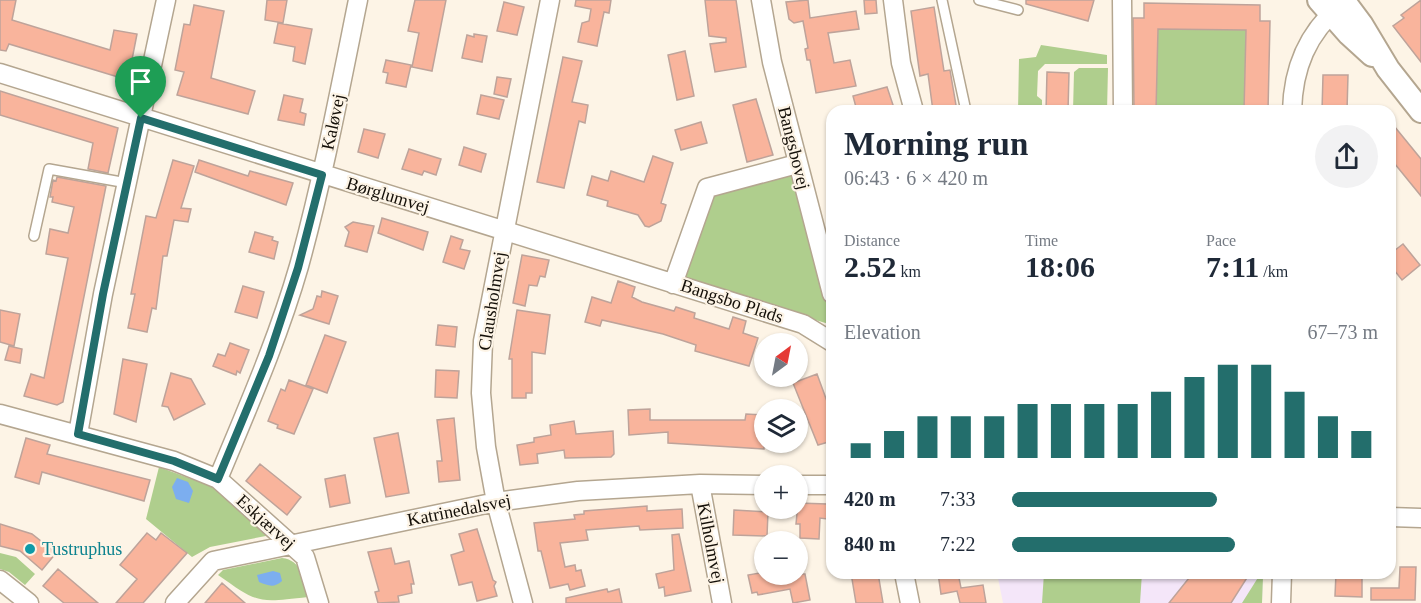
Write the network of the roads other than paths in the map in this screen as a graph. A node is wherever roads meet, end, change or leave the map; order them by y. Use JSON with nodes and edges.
{"nodes":[{"id":1,"x":165,"y":0,"type":"edge"},
{"id":2,"x":358,"y":0,"type":"edge"},
{"id":3,"x":550,"y":0,"type":"edge"},
{"id":4,"x":761,"y":0,"type":"edge"},
{"id":5,"x":893,"y":0,"type":"edge"},
{"id":6,"x":942,"y":0,"type":"edge"},
{"id":7,"x":979,"y":0,"type":"edge"},
{"id":8,"x":1122,"y":0,"type":"edge"},
{"id":9,"x":1334,"y":4,"type":"edge"},
{"id":10,"x":1018,"y":10,"type":"dead end"},
{"id":11,"x":0,"y":73,"type":"edge"},
{"id":12,"x":912,"y":105,"type":"edge"},
{"id":13,"x":965,"y":105,"type":"edge"},
{"id":14,"x":1123,"y":105,"type":"edge"},
{"id":15,"x":1293,"y":105,"type":"edge"},
{"id":16,"x":1421,"y":111,"type":"edge"},
{"id":17,"x":141,"y":118,"type":"junction"},
{"id":18,"x":797,"y":164,"type":"junction"},
{"id":19,"x":322,"y":175,"type":"junction"},
{"id":20,"x":127,"y":183,"type":"junction"},
{"id":21,"x":503,"y":232,"type":"junction"},
{"id":22,"x":34,"y":236,"type":"dead end"},
{"id":23,"x":826,"y":272,"type":"edge"},
{"id":24,"x":673,"y":284,"type":"junction"},
{"id":25,"x":826,"y":338,"type":"edge"},
{"id":26,"x":0,"y":414,"type":"edge"},
{"id":27,"x":78,"y":434,"type":"junction"},
{"id":28,"x":218,"y":479,"type":"junction"},
{"id":29,"x":700,"y":484,"type":"junction"},
{"id":30,"x":754,"y":484,"type":"edge"},
{"id":31,"x":808,"y":485,"type":"edge"},
{"id":32,"x":826,"y":485,"type":"edge"},
{"id":33,"x":496,"y":502,"type":"junction"},
{"id":34,"x":1396,"y":518,"type":"edge"},
{"id":35,"x":1421,"y":518,"type":"edge"},
{"id":36,"x":290,"y":544,"type":"junction"},
{"id":37,"x":905,"y":579,"type":"edge"},
{"id":38,"x":1282,"y":579,"type":"edge"},
{"id":39,"x":0,"y":580,"type":"edge"},
{"id":40,"x":29,"y":603,"type":"edge"},
{"id":41,"x":176,"y":603,"type":"edge"},
{"id":42,"x":319,"y":603,"type":"edge"},
{"id":43,"x":523,"y":603,"type":"edge"},
{"id":44,"x":722,"y":603,"type":"edge"},
{"id":45,"x":910,"y":603,"type":"edge"},
{"id":46,"x":1281,"y":603,"type":"edge"}],
"edges":[{"from":1,"to":17,"type":"street"},
{"from":2,"to":19,"type":"street","name":"Kaløvej"},
{"from":3,"to":21,"type":"street","name":"Clausholmvej"},
{"from":4,"to":18,"type":"street","name":"Bangsbovej"},
{"from":5,"to":12,"type":"street"},
{"from":6,"to":13,"type":"lane"},
{"from":7,"to":10,"type":"lane"},
{"from":8,"to":14,"type":"street"},
{"from":9,"to":15,"type":"street"},
{"from":9,"to":16,"type":"street"},
{"from":11,"to":17,"type":"street","name":"Børglumvej"},
{"from":17,"to":19,"type":"street","name":"Børglumvej"},
{"from":17,"to":20,"type":"street"},
{"from":18,"to":23,"type":"street","name":"Bangsbovej"},
{"from":18,"to":24,"type":"street","name":"Bangsbo Plads"},
{"from":19,"to":21,"type":"street","name":"Børglumvej"},
{"from":19,"to":28,"type":"street","name":"Kaløvej"},
{"from":20,"to":22,"type":"lane"},
{"from":20,"to":27,"type":"street"},
{"from":21,"to":24,"type":"street","name":"Børglumvej"},
{"from":21,"to":33,"type":"street","name":"Clausholmvej"},
{"from":24,"to":25,"type":"street","name":"Bangsbo Plads"},
{"from":26,"to":27,"type":"street","name":"Eskjærvej"},
{"from":27,"to":28,"type":"street","name":"Eskjærvej"},
{"from":28,"to":36,"type":"street","name":"Eskjærvej"},
{"from":29,"to":30,"type":"street","name":"Katrinedalsvej"},
{"from":29,"to":33,"type":"street","name":"Katrinedalsvej"},
{"from":29,"to":44,"type":"street","name":"Kilholmvej"},
{"from":31,"to":32,"type":"street"},
{"from":33,"to":36,"type":"street","name":"Katrinedalsvej"},
{"from":33,"to":43,"type":"street","name":"Clausholmvej"},
{"from":34,"to":35,"type":"street"},
{"from":36,"to":41,"type":"street","name":"Katrinedalsvej"},
{"from":36,"to":42,"type":"street","name":"Eskjærvej"},
{"from":37,"to":45,"type":"street"},
{"from":38,"to":46,"type":"street"},
{"from":39,"to":40,"type":"street"}]}
